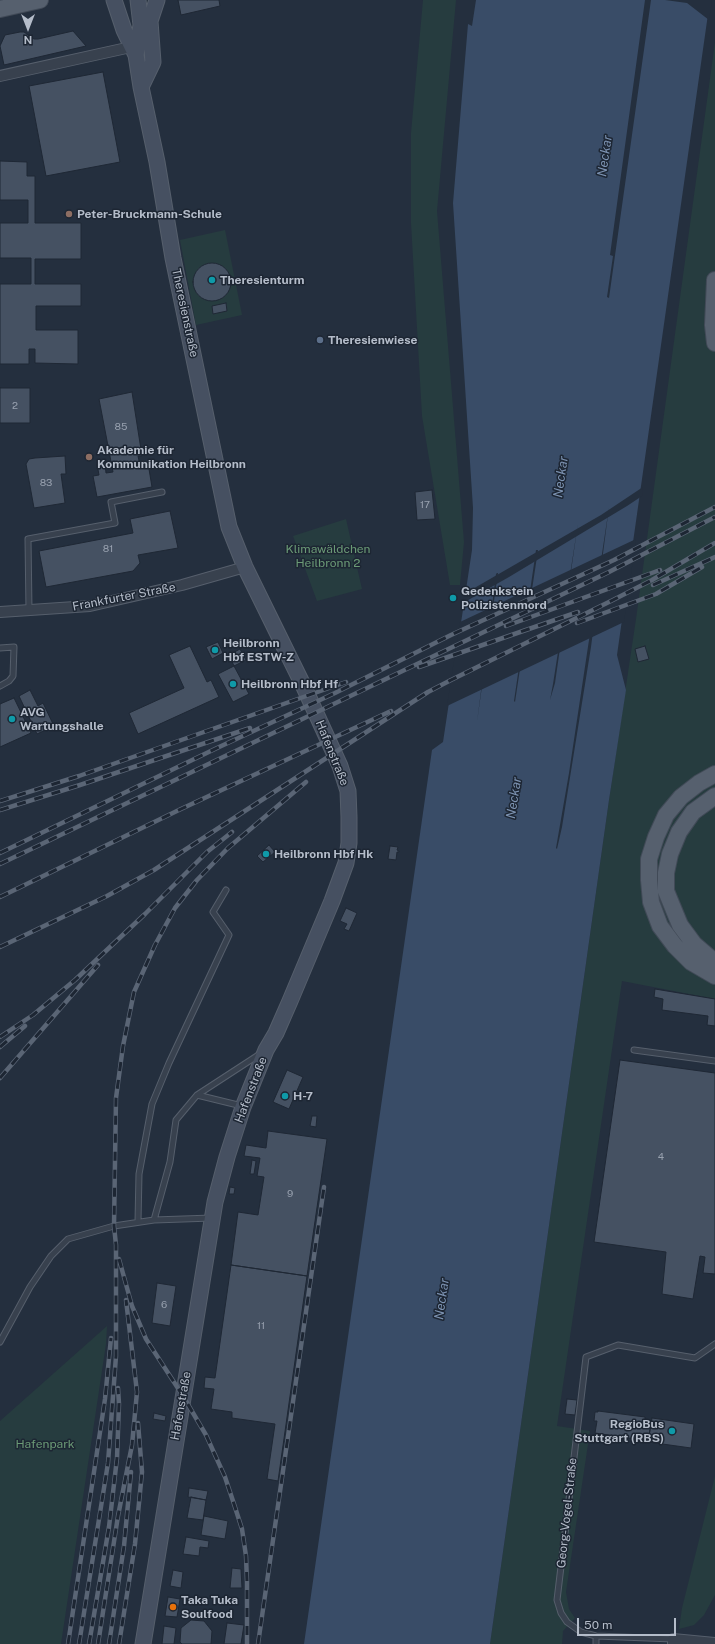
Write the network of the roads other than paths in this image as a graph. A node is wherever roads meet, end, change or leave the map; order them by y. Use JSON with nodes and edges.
{"nodes":[{"id":1,"x":40,"y":0,"type":"edge"},
{"id":2,"x":114,"y":0,"type":"edge"},
{"id":3,"x":138,"y":0,"type":"edge"},
{"id":4,"x":157,"y":0,"type":"edge"},
{"id":5,"x":0,"y":9,"type":"edge"},
{"id":6,"x":133,"y":51,"type":"junction"},
{"id":7,"x":0,"y":76,"type":"edge"},
{"id":8,"x":141,"y":87,"type":"junction"},
{"id":9,"x":715,"y":280,"type":"edge"},
{"id":10,"x":715,"y":343,"type":"edge"},
{"id":11,"x":162,"y":492,"type":"dead end"},
{"id":12,"x":245,"y":567,"type":"junction"},
{"id":13,"x":29,"y":610,"type":"junction"},
{"id":14,"x":0,"y":612,"type":"edge"},
{"id":15,"x":0,"y":648,"type":"edge"},
{"id":16,"x":0,"y":686,"type":"edge"},
{"id":17,"x":715,"y":774,"type":"edge"},
{"id":18,"x":715,"y":796,"type":"edge"},
{"id":19,"x":226,"y":890,"type":"dead end"},
{"id":20,"x":715,"y":962,"type":"edge"},
{"id":21,"x":715,"y":976,"type":"edge"},
{"id":22,"x":266,"y":1050,"type":"junction"},
{"id":23,"x":634,"y":1050,"type":"dead end"},
{"id":24,"x":715,"y":1061,"type":"edge"},
{"id":25,"x":197,"y":1095,"type":"junction"},
{"id":26,"x":243,"y":1107,"type":"junction"},
{"id":27,"x":212,"y":1218,"type":"junction"},
{"id":28,"x":154,"y":1220,"type":"junction"},
{"id":29,"x":138,"y":1222,"type":"junction"},
{"id":30,"x":0,"y":1342,"type":"edge"},
{"id":31,"x":715,"y":1344,"type":"edge"},
{"id":32,"x":596,"y":1636,"type":"junction"},
{"id":33,"x":673,"y":1642,"type":"edge"},
{"id":34,"x":715,"y":1643,"type":"edge"},
{"id":35,"x":143,"y":1644,"type":"edge"},
{"id":36,"x":596,"y":1644,"type":"edge"}],
"edges":[{"from":1,"to":5,"type":"main road"},
{"from":2,"to":6,"type":"main road","name":"Theresienstraße"},
{"from":3,"to":6,"type":"main road","name":"Theresienstraße"},
{"from":4,"to":8,"type":"main road"},
{"from":6,"to":7,"type":"street"},
{"from":6,"to":8,"type":"main road","name":"Theresienstraße"},
{"from":8,"to":12,"type":"main road","name":"Theresienstraße"},
{"from":9,"to":10,"type":"main road"},
{"from":11,"to":13,"type":"lane"},
{"from":12,"to":13,"type":"street","name":"Frankfurter Straße"},
{"from":12,"to":22,"type":"main road","name":"Hafenstraße"},
{"from":13,"to":14,"type":"street","name":"Frankfurter Straße"},
{"from":15,"to":16,"type":"lane"},
{"from":17,"to":21,"type":"main road"},
{"from":18,"to":20,"type":"main road"},
{"from":19,"to":29,"type":"lane"},
{"from":22,"to":25,"type":"lane"},
{"from":22,"to":26,"type":"main road","name":"Hafenstraße"},
{"from":23,"to":24,"type":"lane"},
{"from":25,"to":26,"type":"lane"},
{"from":25,"to":28,"type":"lane"},
{"from":26,"to":27,"type":"main road","name":"Hafenstraße"},
{"from":27,"to":28,"type":"lane"},
{"from":27,"to":35,"type":"main road","name":"Hafenstraße"},
{"from":28,"to":29,"type":"lane"},
{"from":29,"to":30,"type":"lane"},
{"from":31,"to":32,"type":"lane","name":"Georg-Vogel-Straße"},
{"from":32,"to":33,"type":"lane","name":"Georg-Vogel-Straße"},
{"from":32,"to":36,"type":"lane"},
{"from":33,"to":34,"type":"street","name":"Georg-Vogel-Straße"}]}
